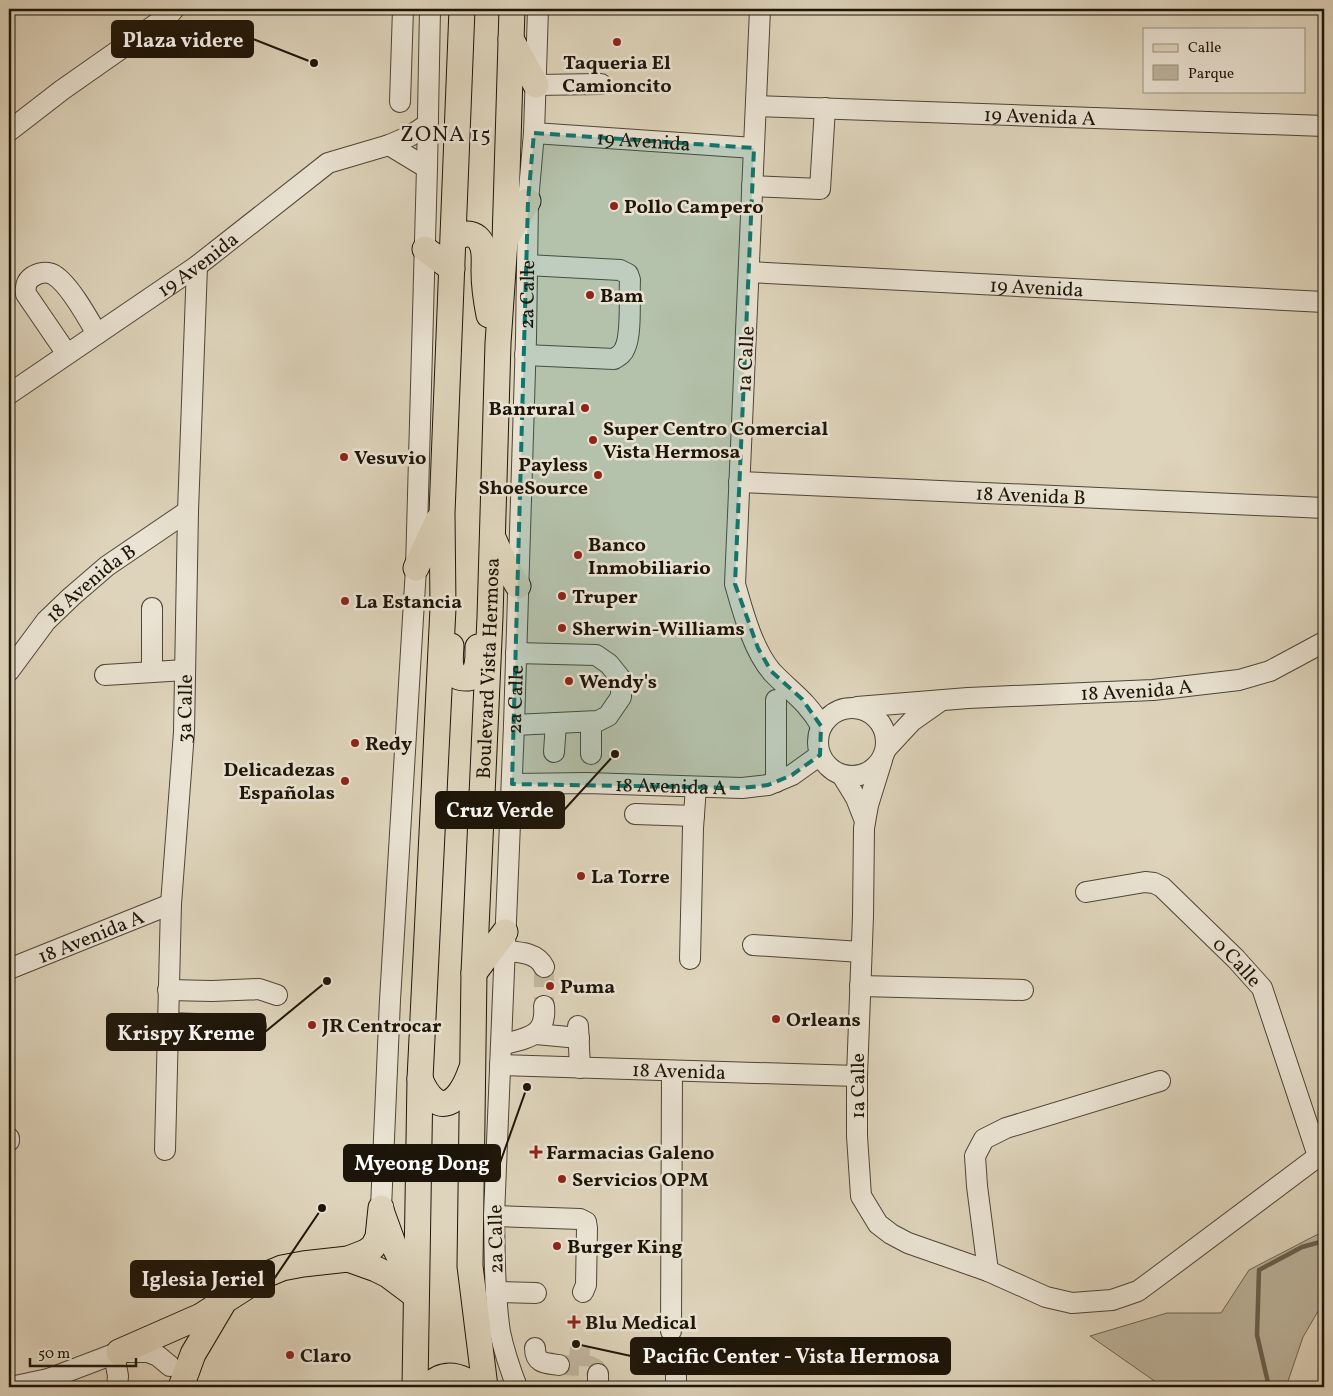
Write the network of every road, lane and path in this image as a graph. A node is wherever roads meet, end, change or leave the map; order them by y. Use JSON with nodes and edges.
{"nodes":[{"id":1,"x":403,"y":9,"type":"edge"},
{"id":2,"x":430,"y":9,"type":"edge"},
{"id":3,"x":462,"y":9,"type":"edge"},
{"id":4,"x":512,"y":9,"type":"edge"},
{"id":5,"x":538,"y":9,"type":"edge"},
{"id":6,"x":760,"y":9,"type":"edge"},
{"id":7,"x":171,"y":12,"type":"edge"},
{"id":8,"x":511,"y":39,"type":"junction"},
{"id":9,"x":601,"y":84,"type":"dead end"},
{"id":10,"x":536,"y":85,"type":"junction"},
{"id":11,"x":400,"y":102,"type":"dead end"},
{"id":12,"x":756,"y":106,"type":"junction"},
{"id":13,"x":825,"y":108,"type":"junction"},
{"id":14,"x":428,"y":124,"type":"junction"},
{"id":15,"x":1324,"y":126,"type":"edge"},
{"id":16,"x":9,"y":131,"type":"edge"},
{"id":17,"x":534,"y":133,"type":"junction"},
{"id":18,"x":389,"y":145,"type":"junction"},
{"id":19,"x":754,"y":148,"type":"junction"},
{"id":20,"x":427,"y":168,"type":"junction"},
{"id":21,"x":752,"y":186,"type":"junction"},
{"id":22,"x":528,"y":201,"type":"junction"},
{"id":23,"x":454,"y":241,"type":"junction"},
{"id":24,"x":505,"y":241,"type":"junction"},
{"id":25,"x":425,"y":249,"type":"junction"},
{"id":26,"x":527,"y":265,"type":"junction"},
{"id":27,"x":197,"y":266,"type":"junction"},
{"id":28,"x":452,"y":269,"type":"junction"},
{"id":29,"x":749,"y":272,"type":"junction"},
{"id":30,"x":1324,"y":302,"type":"edge"},
{"id":31,"x":97,"y":334,"type":"junction"},
{"id":32,"x":498,"y":343,"type":"junction"},
{"id":33,"x":67,"y":354,"type":"junction"},
{"id":34,"x":525,"y":355,"type":"junction"},
{"id":35,"x":9,"y":394,"type":"edge"},
{"id":36,"x":739,"y":482,"type":"junction"},
{"id":37,"x":1324,"y":508,"type":"edge"},
{"id":38,"x":188,"y":511,"type":"junction"},
{"id":39,"x":442,"y":513,"type":"junction"},
{"id":40,"x":492,"y":530,"type":"junction"},
{"id":41,"x":416,"y":568,"type":"junction"},
{"id":42,"x":442,"y":568,"type":"junction"},
{"id":43,"x":518,"y":586,"type":"junction"},
{"id":44,"x":152,"y":608,"type":"dead end"},
{"id":45,"x":490,"y":617,"type":"junction"},
{"id":46,"x":1324,"y":642,"type":"edge"},
{"id":47,"x":516,"y":652,"type":"junction"},
{"id":48,"x":185,"y":670,"type":"junction"},
{"id":49,"x":9,"y":671,"type":"edge"},
{"id":50,"x":152,"y":672,"type":"junction"},
{"id":51,"x":105,"y":675,"type":"dead end"},
{"id":52,"x":785,"y":696,"type":"junction"},
{"id":53,"x":941,"y":701,"type":"junction"},
{"id":54,"x":851,"y":707,"type":"junction"},
{"id":55,"x":590,"y":722,"type":"junction"},
{"id":56,"x":556,"y":723,"type":"junction"},
{"id":57,"x":514,"y":725,"type":"junction"},
{"id":58,"x":821,"y":726,"type":"junction"},
{"id":59,"x":554,"y":752,"type":"dead end"},
{"id":60,"x":591,"y":754,"type":"dead end"},
{"id":61,"x":884,"y":754,"type":"junction"},
{"id":62,"x":820,"y":755,"type":"junction"},
{"id":63,"x":842,"y":775,"type":"junction"},
{"id":64,"x":776,"y":782,"type":"junction"},
{"id":65,"x":512,"y":784,"type":"junction"},
{"id":66,"x":696,"y":787,"type":"junction"},
{"id":67,"x":635,"y":814,"type":"dead end"},
{"id":68,"x":694,"y":816,"type":"junction"},
{"id":69,"x":864,"y":821,"type":"junction"},
{"id":70,"x":1086,"y":892,"type":"dead end"},
{"id":71,"x":171,"y":904,"type":"junction"},
{"id":72,"x":505,"y":942,"type":"junction"},
{"id":73,"x":753,"y":945,"type":"dead end"},
{"id":74,"x":862,"y":952,"type":"junction"},
{"id":75,"x":690,"y":959,"type":"dead end"},
{"id":76,"x":544,"y":967,"type":"dead end"},
{"id":77,"x":9,"y":969,"type":"edge"},
{"id":78,"x":474,"y":973,"type":"junction"},
{"id":79,"x":860,"y":986,"type":"junction"},
{"id":80,"x":168,"y":990,"type":"junction"},
{"id":81,"x":1023,"y":990,"type":"dead end"},
{"id":82,"x":277,"y":995,"type":"dead end"},
{"id":83,"x":544,"y":1006,"type":"tunnel mouth"},
{"id":84,"x":168,"y":1023,"type":"junction"},
{"id":85,"x":256,"y":1026,"type":"dead end"},
{"id":86,"x":536,"y":1034,"type":"junction"},
{"id":87,"x":501,"y":1045,"type":"junction"},
{"id":88,"x":473,"y":1066,"type":"junction"},
{"id":89,"x":500,"y":1066,"type":"junction"},
{"id":90,"x":580,"y":1068,"type":"junction"},
{"id":91,"x":672,"y":1072,"type":"junction"},
{"id":92,"x":856,"y":1076,"type":"junction"},
{"id":93,"x":420,"y":1079,"type":"junction"},
{"id":94,"x":1160,"y":1081,"type":"dead end"},
{"id":95,"x":165,"y":1150,"type":"dead end"},
{"id":96,"x":1321,"y":1154,"type":"edge"},
{"id":97,"x":381,"y":1208,"type":"junction"},
{"id":98,"x":494,"y":1216,"type":"junction"},
{"id":99,"x":348,"y":1259,"type":"junction"},
{"id":100,"x":988,"y":1271,"type":"junction"},
{"id":101,"x":416,"y":1292,"type":"junction"},
{"id":102,"x":496,"y":1292,"type":"junction"},
{"id":103,"x":583,"y":1292,"type":"dead end"},
{"id":104,"x":536,"y":1293,"type":"dead end"},
{"id":105,"x":224,"y":1301,"type":"junction"},
{"id":106,"x":201,"y":1316,"type":"junction"},
{"id":107,"x":670,"y":1330,"type":"dead end"},
{"id":108,"x":535,"y":1348,"type":"dead end"},
{"id":109,"x":117,"y":1353,"type":"junction"},
{"id":110,"x":558,"y":1365,"type":"tunnel mouth"},
{"id":111,"x":174,"y":1382,"type":"edge"},
{"id":112,"x":49,"y":1383,"type":"edge"},
{"id":113,"x":12,"y":1387,"type":"edge"},
{"id":114,"x":117,"y":1387,"type":"edge"},
{"id":115,"x":415,"y":1387,"type":"edge"},
{"id":116,"x":426,"y":1387,"type":"edge"},
{"id":117,"x":468,"y":1387,"type":"edge"},
{"id":118,"x":485,"y":1387,"type":"edge"},
{"id":119,"x":517,"y":1387,"type":"edge"}],
"edges":[{"from":1,"to":11,"type":"street"},
{"from":2,"to":14,"type":"street"},
{"from":3,"to":23,"type":"main road"},
{"from":4,"to":8,"type":"main road","name":"Boulevard Vista Hermosa"},
{"from":5,"to":10,"type":"street","name":"2a Calle"},
{"from":6,"to":12,"type":"street","name":"1a Calle"},
{"from":7,"to":16,"type":"street"},
{"from":8,"to":10,"type":"main road"},
{"from":8,"to":24,"type":"main road","name":"Boulevard Vista Hermosa"},
{"from":9,"to":10,"type":"street"},
{"from":10,"to":17,"type":"street","name":"2a Calle"},
{"from":12,"to":13,"type":"street","name":"19 Avenida A"},
{"from":12,"to":19,"type":"street","name":"1a Calle"},
{"from":13,"to":15,"type":"street","name":"19 Avenida A"},
{"from":13,"to":21,"type":"street"},
{"from":14,"to":18,"type":"street","name":"19 Avenida"},
{"from":14,"to":20,"type":"street"},
{"from":17,"to":19,"type":"street","name":"19 Avenida"},
{"from":17,"to":22,"type":"street","name":"2a Calle"},
{"from":18,"to":20,"type":"street"},
{"from":18,"to":27,"type":"street","name":"19 Avenida"},
{"from":19,"to":21,"type":"street","name":"1a Calle"},
{"from":20,"to":25,"type":"street"},
{"from":21,"to":29,"type":"street","name":"1a Calle"},
{"from":22,"to":24,"type":"main road"},
{"from":22,"to":26,"type":"street","name":"2a Calle"},
{"from":23,"to":28,"type":"main road"},
{"from":23,"to":32,"type":"main road"},
{"from":24,"to":32,"type":"main road","name":"Boulevard Vista Hermosa"},
{"from":25,"to":28,"type":"main road"},
{"from":25,"to":41,"type":"street"},
{"from":26,"to":34,"type":"street","name":"2a Calle"},
{"from":26,"to":34,"type":"street"},
{"from":27,"to":31,"type":"street","name":"19 Avenida"},
{"from":27,"to":38,"type":"street","name":"3a Calle"},
{"from":28,"to":39,"type":"main road"},
{"from":29,"to":30,"type":"street","name":"19 Avenida"},
{"from":29,"to":36,"type":"street","name":"1a Calle"},
{"from":31,"to":33,"type":"street","name":"19 Avenida"},
{"from":31,"to":33,"type":"street"},
{"from":32,"to":40,"type":"main road","name":"Boulevard Vista Hermosa"},
{"from":33,"to":35,"type":"street","name":"19 Avenida"},
{"from":34,"to":43,"type":"street","name":"2a Calle"},
{"from":36,"to":37,"type":"street","name":"18 Avenida B"},
{"from":36,"to":52,"type":"street","name":"1a Calle"},
{"from":38,"to":48,"type":"street","name":"3a Calle"},
{"from":38,"to":49,"type":"street","name":"18 Avenida B"},
{"from":39,"to":41,"type":"main road"},
{"from":39,"to":42,"type":"main road"},
{"from":40,"to":43,"type":"main road"},
{"from":40,"to":45,"type":"main road","name":"Boulevard Vista Hermosa"},
{"from":41,"to":97,"type":"street"},
{"from":42,"to":45,"type":"main road"},
{"from":42,"to":93,"type":"main road"},
{"from":43,"to":47,"type":"street","name":"2a Calle"},
{"from":44,"to":50,"type":"street"},
{"from":45,"to":78,"type":"main road","name":"Boulevard Vista Hermosa"},
{"from":46,"to":53,"type":"street","name":"18 Avenida A"},
{"from":47,"to":55,"type":"street"},
{"from":47,"to":57,"type":"street","name":"2a Calle"},
{"from":48,"to":50,"type":"street"},
{"from":48,"to":71,"type":"street","name":"3a Calle"},
{"from":50,"to":51,"type":"street"},
{"from":52,"to":54,"type":"street","name":"1a Calle"},
{"from":52,"to":58,"type":"street","name":"1a Calle"},
{"from":52,"to":64,"type":"street"},
{"from":53,"to":54,"type":"street","name":"18 Avenida A"},
{"from":53,"to":61,"type":"street"},
{"from":54,"to":58,"type":"street"},
{"from":54,"to":61,"type":"street"},
{"from":55,"to":56,"type":"street"},
{"from":55,"to":60,"type":"street"},
{"from":56,"to":57,"type":"street"},
{"from":56,"to":59,"type":"street"},
{"from":57,"to":65,"type":"street","name":"2a Calle"},
{"from":58,"to":62,"type":"street"},
{"from":61,"to":63,"type":"street"},
{"from":61,"to":69,"type":"street","name":"1a Calle"},
{"from":62,"to":63,"type":"street"},
{"from":62,"to":64,"type":"street","name":"18 Avenida A"},
{"from":63,"to":69,"type":"street","name":"1a Calle"},
{"from":64,"to":66,"type":"street","name":"18 Avenida A"},
{"from":65,"to":66,"type":"street","name":"18 Avenida A"},
{"from":65,"to":72,"type":"street","name":"2a Calle"},
{"from":66,"to":68,"type":"street"},
{"from":67,"to":68,"type":"street"},
{"from":68,"to":75,"type":"street"},
{"from":69,"to":74,"type":"street","name":"1a Calle"},
{"from":70,"to":96,"type":"street","name":"0 Calle"},
{"from":71,"to":77,"type":"street","name":"18 Avenida A"},
{"from":71,"to":80,"type":"street","name":"3a Calle"},
{"from":72,"to":76,"type":"street"},
{"from":72,"to":78,"type":"main road"},
{"from":72,"to":87,"type":"street","name":"2a Calle"},
{"from":73,"to":74,"type":"street"},
{"from":74,"to":79,"type":"street","name":"1a Calle"},
{"from":78,"to":88,"type":"main road","name":"Boulevard Vista Hermosa"},
{"from":79,"to":81,"type":"street"},
{"from":79,"to":92,"type":"street","name":"1a Calle"},
{"from":80,"to":82,"type":"street"},
{"from":80,"to":84,"type":"street","name":"3a Calle"},
{"from":83,"to":86,"type":"street"},
{"from":84,"to":85,"type":"street"},
{"from":84,"to":95,"type":"street","name":"3a Calle"},
{"from":86,"to":87,"type":"street"},
{"from":86,"to":90,"type":"street"},
{"from":87,"to":89,"type":"street","name":"2a Calle"},
{"from":88,"to":93,"type":"main road"},
{"from":88,"to":118,"type":"main road","name":"Boulevard Vista Hermosa"},
{"from":89,"to":90,"type":"street","name":"18 Avenida"},
{"from":89,"to":98,"type":"street","name":"2a Calle"},
{"from":90,"to":91,"type":"street","name":"18 Avenida"},
{"from":91,"to":92,"type":"street","name":"18 Avenida"},
{"from":91,"to":107,"type":"street"},
{"from":92,"to":100,"type":"street","name":"1a Calle"},
{"from":93,"to":101,"type":"main road"},
{"from":94,"to":100,"type":"street"},
{"from":96,"to":100,"type":"street","name":"1a Calle"},
{"from":97,"to":99,"type":"main road"},
{"from":97,"to":101,"type":"main road"},
{"from":98,"to":102,"type":"street","name":"2a Calle"},
{"from":98,"to":103,"type":"street"},
{"from":99,"to":101,"type":"main road"},
{"from":99,"to":105,"type":"main road"},
{"from":101,"to":115,"type":"main road"},
{"from":102,"to":104,"type":"street"},
{"from":102,"to":119,"type":"street","name":"2a Calle"},
{"from":105,"to":106,"type":"main road"},
{"from":105,"to":111,"type":"main road"},
{"from":106,"to":109,"type":"main road"},
{"from":106,"to":111,"type":"main road"},
{"from":108,"to":110,"type":"street"},
{"from":109,"to":111,"type":"street"},
{"from":109,"to":112,"type":"street"},
{"from":109,"to":114,"type":"street"},
{"from":112,"to":113,"type":"street"},
{"from":116,"to":117,"type":"main road"}]}
